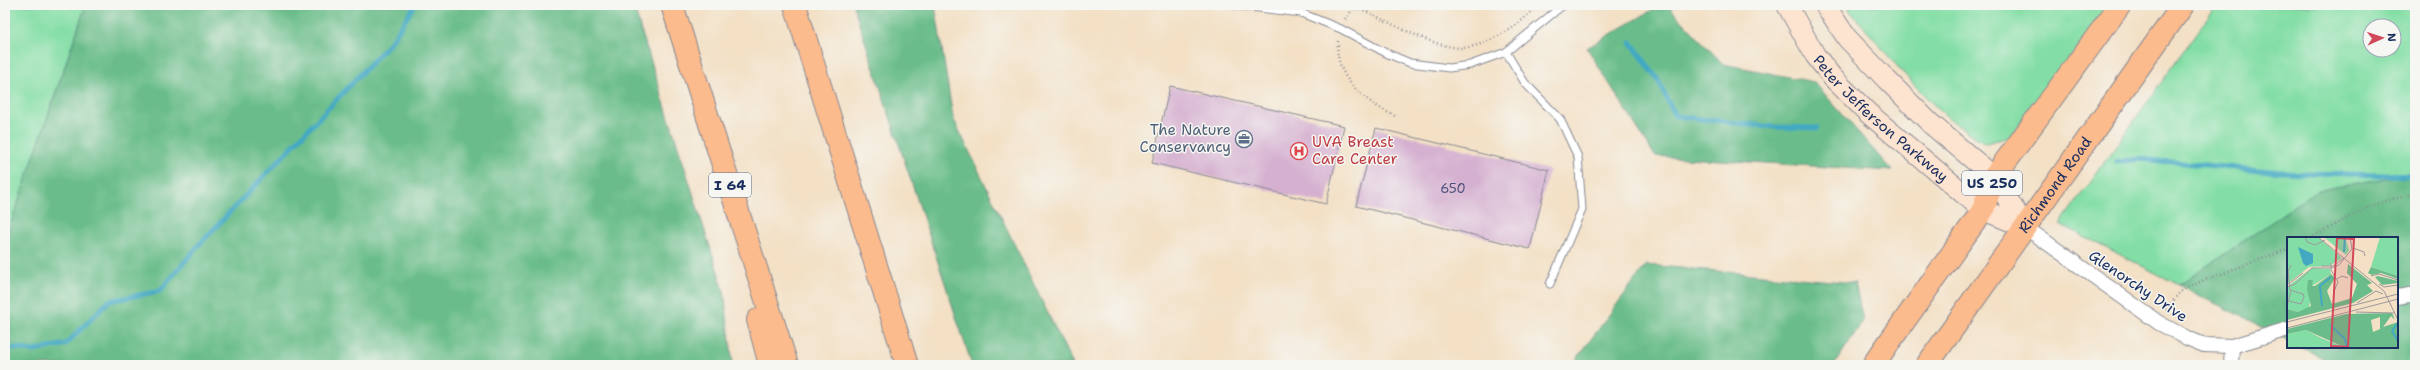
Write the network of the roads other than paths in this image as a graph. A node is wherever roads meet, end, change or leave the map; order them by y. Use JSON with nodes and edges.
{"nodes":[{"id":1,"x":672,"y":5,"type":"edge"},
{"id":2,"x":795,"y":5,"type":"edge"},
{"id":3,"x":1234,"y":5,"type":"edge"},
{"id":4,"x":1563,"y":5,"type":"edge"},
{"id":5,"x":1787,"y":5,"type":"edge"},
{"id":6,"x":1825,"y":5,"type":"edge"},
{"id":7,"x":2120,"y":5,"type":"edge"},
{"id":8,"x":2183,"y":5,"type":"edge"},
{"id":9,"x":1506,"y":52,"type":"junction"},
{"id":10,"x":703,"y":100,"type":"junction"},
{"id":11,"x":1994,"y":177,"type":"junction"},
{"id":12,"x":853,"y":187,"type":"junction"},
{"id":13,"x":1983,"y":210,"type":"junction"},
{"id":14,"x":2025,"y":228,"type":"junction"},
{"id":15,"x":1550,"y":284,"type":"dead end"},
{"id":16,"x":2415,"y":294,"type":"edge"},
{"id":17,"x":2398,"y":297,"type":"edge"},
{"id":18,"x":2287,"y":328,"type":"edge"},
{"id":19,"x":2232,"y":346,"type":"junction"},
{"id":20,"x":770,"y":365,"type":"edge"},
{"id":21,"x":787,"y":365,"type":"edge"},
{"id":22,"x":907,"y":365,"type":"edge"},
{"id":23,"x":923,"y":365,"type":"edge"},
{"id":24,"x":1873,"y":365,"type":"edge"},
{"id":25,"x":1927,"y":365,"type":"edge"},
{"id":26,"x":2231,"y":365,"type":"edge"}],
"edges":[{"from":1,"to":10,"type":"highway","number":"I 64"},
{"from":2,"to":12,"type":"highway"},
{"from":3,"to":9,"type":"lane"},
{"from":4,"to":9,"type":"lane"},
{"from":5,"to":13,"type":"street","name":"Peter Jefferson Parkway"},
{"from":6,"to":11,"type":"street","name":"Peter Jefferson Parkway"},
{"from":7,"to":11,"type":"highway","number":"US 250"},
{"from":8,"to":14,"type":"highway","name":"Richmond Road","number":"US 250"},
{"from":9,"to":15,"type":"lane"},
{"from":10,"to":20,"type":"highway"},
{"from":10,"to":21,"type":"highway","number":"I 64"},
{"from":11,"to":13,"type":"highway","number":"US 250"},
{"from":11,"to":14,"type":"street","name":"Peter Jefferson Parkway"},
{"from":12,"to":22,"type":"highway"},
{"from":12,"to":23,"type":"highway"},
{"from":13,"to":14,"type":"street","name":"Peter Jefferson Parkway"},
{"from":13,"to":24,"type":"highway","number":"US 250"},
{"from":14,"to":19,"type":"street","name":"Glenorchy Drive"},
{"from":14,"to":25,"type":"highway","name":"Richmond Road","number":"US 250"},
{"from":16,"to":17,"type":"street"},
{"from":18,"to":19,"type":"street","name":"Glenorchy Drive"},
{"from":19,"to":26,"type":"street"}]}
